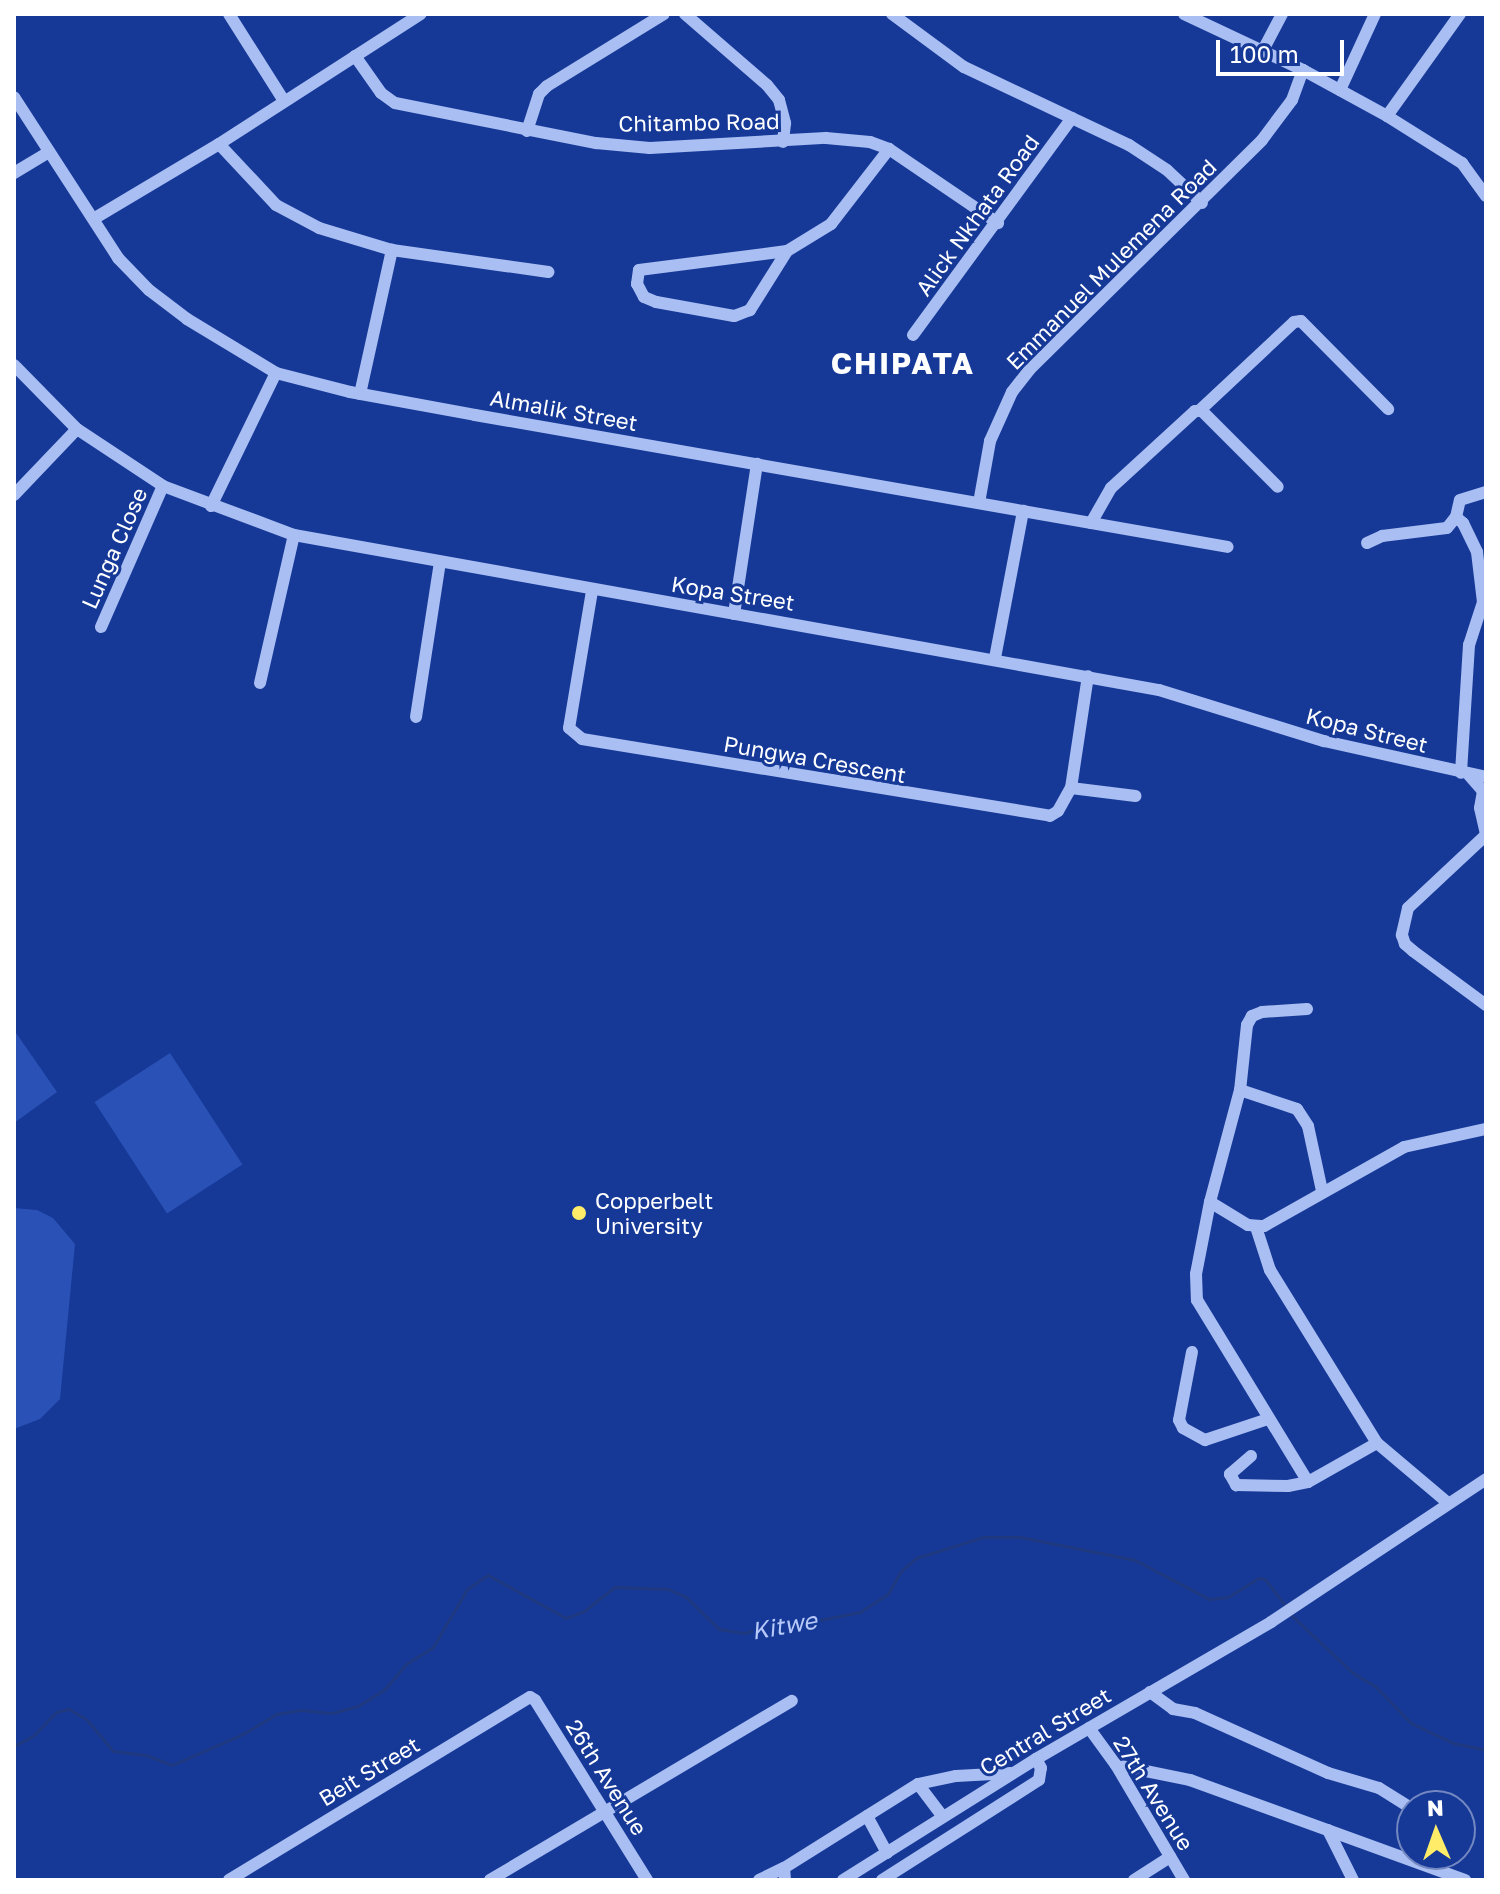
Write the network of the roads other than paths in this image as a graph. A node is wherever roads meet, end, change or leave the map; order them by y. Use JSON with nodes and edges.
{"nodes":[{"id":1,"x":229,"y":14,"type":"edge"},
{"id":2,"x":421,"y":14,"type":"edge"},
{"id":3,"x":664,"y":14,"type":"edge"},
{"id":4,"x":685,"y":14,"type":"edge"},
{"id":5,"x":892,"y":14,"type":"edge"},
{"id":6,"x":1282,"y":14,"type":"edge"},
{"id":7,"x":1375,"y":14,"type":"edge"},
{"id":8,"x":1460,"y":14,"type":"edge"},
{"id":9,"x":1188,"y":15,"type":"edge"},
{"id":10,"x":1262,"y":52,"type":"junction"},
{"id":11,"x":355,"y":56,"type":"junction"},
{"id":12,"x":1303,"y":70,"type":"junction"},
{"id":13,"x":1340,"y":90,"type":"junction"},
{"id":14,"x":14,"y":97,"type":"edge"},
{"id":15,"x":284,"y":101,"type":"junction"},
{"id":16,"x":1387,"y":116,"type":"junction"},
{"id":17,"x":1072,"y":118,"type":"junction"},
{"id":18,"x":527,"y":131,"type":"junction"},
{"id":19,"x":783,"y":142,"type":"junction"},
{"id":20,"x":219,"y":144,"type":"junction"},
{"id":21,"x":889,"y":149,"type":"junction"},
{"id":22,"x":49,"y":152,"type":"junction"},
{"id":23,"x":14,"y":173,"type":"edge"},
{"id":24,"x":1486,"y":196,"type":"edge"},
{"id":25,"x":1202,"y":203,"type":"junction"},
{"id":26,"x":95,"y":218,"type":"junction"},
{"id":27,"x":998,"y":223,"type":"junction"},
{"id":28,"x":392,"y":250,"type":"junction"},
{"id":29,"x":787,"y":251,"type":"junction"},
{"id":30,"x":548,"y":272,"type":"dead end"},
{"id":31,"x":913,"y":335,"type":"dead end"},
{"id":32,"x":14,"y":365,"type":"edge"},
{"id":33,"x":276,"y":373,"type":"junction"},
{"id":34,"x":360,"y":394,"type":"junction"},
{"id":35,"x":1388,"y":409,"type":"dead end"},
{"id":36,"x":1199,"y":411,"type":"junction"},
{"id":37,"x":77,"y":429,"type":"junction"},
{"id":38,"x":757,"y":464,"type":"junction"},
{"id":39,"x":163,"y":486,"type":"junction"},
{"id":40,"x":1278,"y":487,"type":"dead end"},
{"id":41,"x":1486,"y":492,"type":"edge"},
{"id":42,"x":14,"y":495,"type":"edge"},
{"id":43,"x":979,"y":503,"type":"junction"},
{"id":44,"x":211,"y":506,"type":"junction"},
{"id":45,"x":1023,"y":511,"type":"junction"},
{"id":46,"x":1456,"y":517,"type":"junction"},
{"id":47,"x":1091,"y":523,"type":"junction"},
{"id":48,"x":294,"y":535,"type":"junction"},
{"id":49,"x":1367,"y":543,"type":"dead end"},
{"id":50,"x":1228,"y":547,"type":"dead end"},
{"id":51,"x":440,"y":562,"type":"junction"},
{"id":52,"x":592,"y":591,"type":"junction"},
{"id":53,"x":1485,"y":601,"type":"edge"},
{"id":54,"x":734,"y":614,"type":"junction"},
{"id":55,"x":101,"y":627,"type":"dead end"},
{"id":56,"x":995,"y":658,"type":"junction"},
{"id":57,"x":1088,"y":676,"type":"junction"},
{"id":58,"x":260,"y":683,"type":"dead end"},
{"id":59,"x":416,"y":717,"type":"dead end"},
{"id":60,"x":1465,"y":774,"type":"junction"},
{"id":61,"x":1486,"y":777,"type":"edge"},
{"id":62,"x":1071,"y":788,"type":"junction"},
{"id":63,"x":1136,"y":796,"type":"dead end"},
{"id":64,"x":1486,"y":1005,"type":"edge"},
{"id":65,"x":1307,"y":1009,"type":"dead end"},
{"id":66,"x":1240,"y":1090,"type":"junction"},
{"id":67,"x":1486,"y":1129,"type":"edge"},
{"id":68,"x":1322,"y":1191,"type":"junction"},
{"id":69,"x":1210,"y":1202,"type":"junction"},
{"id":70,"x":1256,"y":1227,"type":"junction"},
{"id":71,"x":1192,"y":1352,"type":"dead end"},
{"id":72,"x":1268,"y":1419,"type":"junction"},
{"id":73,"x":1377,"y":1443,"type":"junction"},
{"id":74,"x":1251,"y":1456,"type":"dead end"},
{"id":75,"x":1486,"y":1479,"type":"edge"},
{"id":76,"x":1308,"y":1482,"type":"junction"},
{"id":77,"x":1448,"y":1503,"type":"junction"},
{"id":78,"x":1150,"y":1692,"type":"junction"},
{"id":79,"x":530,"y":1697,"type":"joint"},
{"id":80,"x":792,"y":1701,"type":"dead end"},
{"id":81,"x":1089,"y":1728,"type":"junction"},
{"id":82,"x":1036,"y":1759,"type":"junction"},
{"id":83,"x":1116,"y":1765,"type":"junction"},
{"id":84,"x":1014,"y":1773,"type":"junction"},
{"id":85,"x":918,"y":1784,"type":"junction"},
{"id":86,"x":1396,"y":1798,"type":"edge"},
{"id":87,"x":603,"y":1810,"type":"junction"},
{"id":88,"x":867,"y":1816,"type":"junction"},
{"id":89,"x":943,"y":1817,"type":"junction"},
{"id":90,"x":1328,"y":1830,"type":"junction"},
{"id":91,"x":887,"y":1853,"type":"junction"},
{"id":92,"x":1170,"y":1857,"type":"junction"},
{"id":93,"x":785,"y":1874,"type":"edge"},
{"id":94,"x":229,"y":1880,"type":"edge"},
{"id":95,"x":490,"y":1880,"type":"edge"},
{"id":96,"x":647,"y":1880,"type":"edge"},
{"id":97,"x":759,"y":1880,"type":"edge"},
{"id":98,"x":843,"y":1880,"type":"edge"},
{"id":99,"x":882,"y":1880,"type":"edge"},
{"id":100,"x":1134,"y":1880,"type":"edge"},
{"id":101,"x":1184,"y":1880,"type":"edge"},
{"id":102,"x":1353,"y":1880,"type":"edge"},
{"id":103,"x":1465,"y":1880,"type":"edge"}],
"edges":[{"from":1,"to":15,"type":"street"},
{"from":2,"to":11,"type":"street"},
{"from":3,"to":18,"type":"street"},
{"from":4,"to":19,"type":"street"},
{"from":5,"to":17,"type":"street"},
{"from":6,"to":10,"type":"street"},
{"from":7,"to":13,"type":"street"},
{"from":8,"to":16,"type":"street"},
{"from":9,"to":10,"type":"street"},
{"from":10,"to":12,"type":"street"},
{"from":11,"to":15,"type":"street"},
{"from":11,"to":18,"type":"street","name":"Chitambo Road"},
{"from":12,"to":13,"type":"street"},
{"from":12,"to":25,"type":"street","name":"Emmanuel Mulemena Road"},
{"from":13,"to":16,"type":"street"},
{"from":14,"to":22,"type":"street","name":"Almalik Street"},
{"from":15,"to":20,"type":"street"},
{"from":16,"to":24,"type":"street"},
{"from":17,"to":25,"type":"street"},
{"from":17,"to":27,"type":"street","name":"Alick Nkhata Road"},
{"from":18,"to":19,"type":"street","name":"Chitambo Road"},
{"from":19,"to":21,"type":"street","name":"Chitambo Road"},
{"from":20,"to":26,"type":"street"},
{"from":20,"to":28,"type":"street"},
{"from":21,"to":27,"type":"street","name":"Chitambo Road"},
{"from":21,"to":29,"type":"street"},
{"from":22,"to":23,"type":"street"},
{"from":22,"to":26,"type":"street","name":"Almalik Street"},
{"from":25,"to":43,"type":"street","name":"Emmanuel Mulemena Road"},
{"from":26,"to":33,"type":"street","name":"Almalik Street"},
{"from":27,"to":31,"type":"street","name":"Alick Nkhata Road"},
{"from":28,"to":30,"type":"street"},
{"from":28,"to":34,"type":"street"},
{"from":29,"to":29,"type":"street"},
{"from":32,"to":37,"type":"street","name":"Kopa Street"},
{"from":33,"to":34,"type":"street","name":"Almalik Street"},
{"from":33,"to":44,"type":"street"},
{"from":34,"to":38,"type":"street","name":"Almalik Street"},
{"from":35,"to":36,"type":"street"},
{"from":36,"to":40,"type":"street"},
{"from":36,"to":47,"type":"street"},
{"from":37,"to":39,"type":"street","name":"Kopa Street"},
{"from":37,"to":42,"type":"street"},
{"from":38,"to":43,"type":"street","name":"Almalik Street"},
{"from":38,"to":54,"type":"street"},
{"from":39,"to":44,"type":"street","name":"Kopa Street"},
{"from":39,"to":55,"type":"street","name":"Lunga Close"},
{"from":41,"to":46,"type":"street"},
{"from":43,"to":45,"type":"street","name":"Almalik Street"},
{"from":44,"to":48,"type":"street","name":"Kopa Street"},
{"from":45,"to":47,"type":"street","name":"Almalik Street"},
{"from":45,"to":56,"type":"street"},
{"from":46,"to":49,"type":"street"},
{"from":46,"to":53,"type":"street"},
{"from":47,"to":50,"type":"street","name":"Almalik Street"},
{"from":48,"to":51,"type":"street","name":"Kopa Street"},
{"from":48,"to":58,"type":"street"},
{"from":51,"to":52,"type":"street","name":"Kopa Street"},
{"from":51,"to":59,"type":"street"},
{"from":52,"to":54,"type":"street","name":"Kopa Street"},
{"from":52,"to":62,"type":"street","name":"Pungwa Crescent"},
{"from":53,"to":60,"type":"street"},
{"from":54,"to":56,"type":"street","name":"Kopa Street"},
{"from":56,"to":57,"type":"street","name":"Kopa Street"},
{"from":57,"to":60,"type":"street","name":"Kopa Street"},
{"from":57,"to":62,"type":"street"},
{"from":60,"to":61,"type":"street","name":"Kopa Street"},
{"from":60,"to":64,"type":"street"},
{"from":62,"to":63,"type":"street"},
{"from":65,"to":66,"type":"street"},
{"from":66,"to":68,"type":"street"},
{"from":66,"to":69,"type":"street"},
{"from":67,"to":68,"type":"street"},
{"from":68,"to":70,"type":"street"},
{"from":69,"to":70,"type":"street"},
{"from":69,"to":72,"type":"street"},
{"from":70,"to":73,"type":"street"},
{"from":71,"to":72,"type":"street"},
{"from":72,"to":76,"type":"street"},
{"from":73,"to":76,"type":"street"},
{"from":73,"to":77,"type":"street"},
{"from":74,"to":76,"type":"street"},
{"from":75,"to":77,"type":"street","name":"Central Street"},
{"from":77,"to":78,"type":"street","name":"Central Street"},
{"from":78,"to":81,"type":"street","name":"Central Street"},
{"from":78,"to":86,"type":"street"},
{"from":79,"to":87,"type":"street","name":"26th Avenue"},
{"from":79,"to":94,"type":"street","name":"Beit Street"},
{"from":80,"to":87,"type":"street"},
{"from":81,"to":82,"type":"street","name":"Central Street"},
{"from":81,"to":83,"type":"street","name":"27th Avenue"},
{"from":82,"to":84,"type":"street","name":"Central Street"},
{"from":82,"to":99,"type":"street"},
{"from":83,"to":90,"type":"street"},
{"from":83,"to":92,"type":"street","name":"27th Avenue"},
{"from":84,"to":85,"type":"street"},
{"from":84,"to":89,"type":"street","name":"Central Street"},
{"from":85,"to":88,"type":"street"},
{"from":85,"to":89,"type":"street"},
{"from":87,"to":95,"type":"street"},
{"from":87,"to":96,"type":"street","name":"26th Avenue"},
{"from":88,"to":91,"type":"street"},
{"from":88,"to":93,"type":"street"},
{"from":89,"to":91,"type":"street","name":"Central Street"},
{"from":90,"to":102,"type":"street"},
{"from":90,"to":103,"type":"street"},
{"from":91,"to":98,"type":"street","name":"Central Street"},
{"from":92,"to":100,"type":"street"},
{"from":92,"to":101,"type":"street","name":"27th Avenue"},
{"from":93,"to":97,"type":"street"}]}
